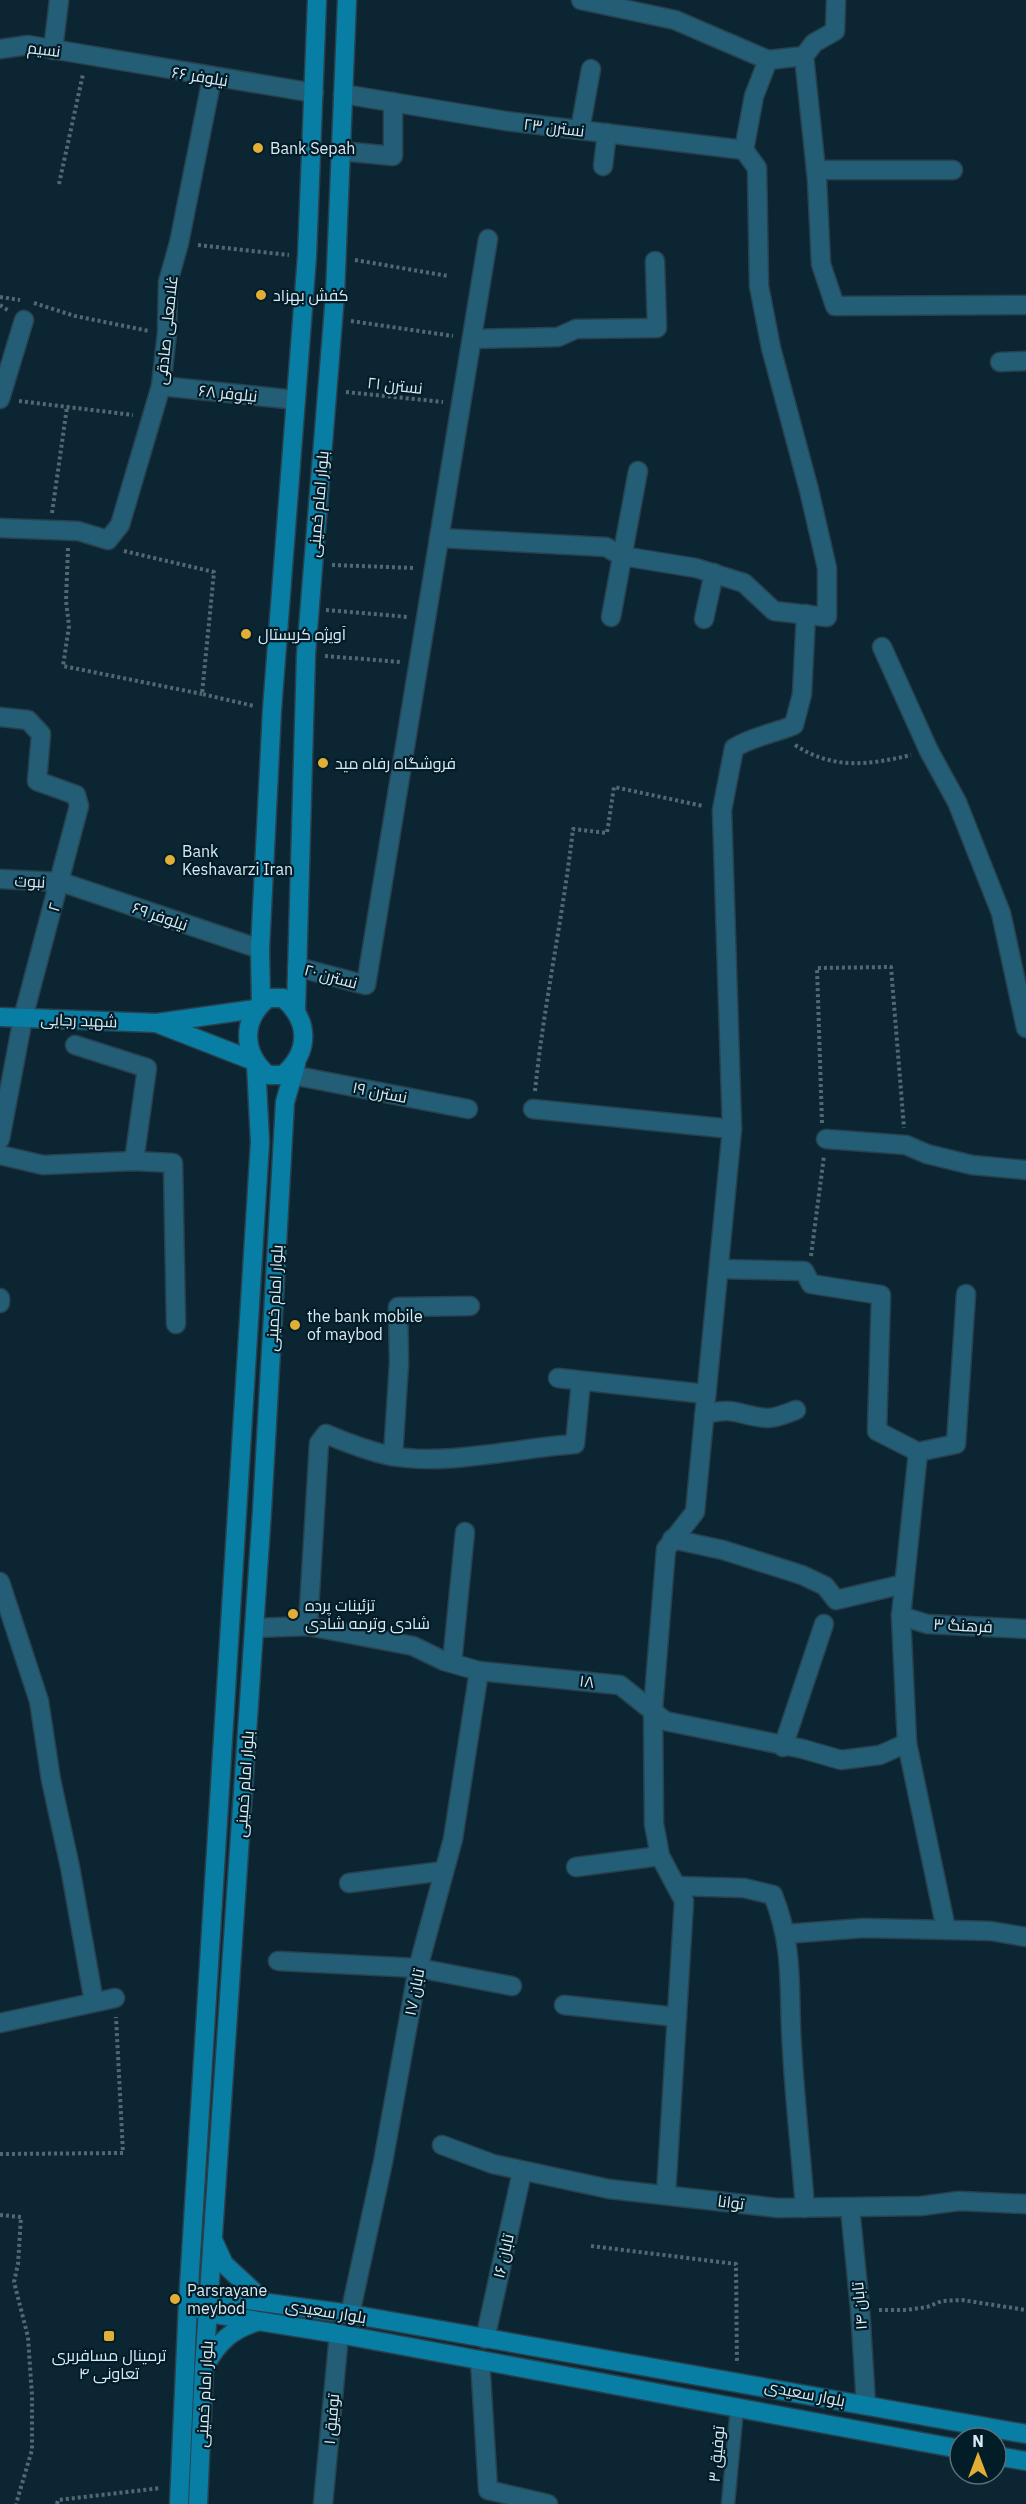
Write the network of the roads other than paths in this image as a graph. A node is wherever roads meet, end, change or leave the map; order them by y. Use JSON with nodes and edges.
{"nodes":[{"id":1,"x":59,"y":0,"type":"edge"},
{"id":2,"x":317,"y":0,"type":"edge"},
{"id":3,"x":347,"y":0,"type":"edge"},
{"id":4,"x":580,"y":0,"type":"edge"},
{"id":5,"x":837,"y":0,"type":"edge"},
{"id":6,"x":0,"y":49,"type":"edge"},
{"id":7,"x":53,"y":50,"type":"junction"},
{"id":8,"x":87,"y":56,"type":"joint"},
{"id":9,"x":804,"y":56,"type":"junction"},
{"id":10,"x":768,"y":60,"type":"junction"},
{"id":11,"x":591,"y":69,"type":"dead end"},
{"id":12,"x":212,"y":78,"type":"junction"},
{"id":13,"x":314,"y":93,"type":"junction"},
{"id":14,"x":343,"y":94,"type":"junction"},
{"id":15,"x":393,"y":102,"type":"junction"},
{"id":16,"x":580,"y":130,"type":"junction"},
{"id":17,"x":607,"y":133,"type":"junction"},
{"id":18,"x":744,"y":150,"type":"junction"},
{"id":19,"x":341,"y":151,"type":"junction"},
{"id":20,"x":603,"y":166,"type":"dead end"},
{"id":21,"x":816,"y":170,"type":"junction"},
{"id":22,"x":953,"y":170,"type":"dead end"},
{"id":23,"x":488,"y":239,"type":"dead end"},
{"id":24,"x":655,"y":261,"type":"dead end"},
{"id":25,"x":1026,"y":304,"type":"edge"},
{"id":26,"x":24,"y":320,"type":"dead end"},
{"id":27,"x":472,"y":339,"type":"junction"},
{"id":28,"x":1026,"y":361,"type":"edge"},
{"id":29,"x":999,"y":362,"type":"dead end"},
{"id":30,"x":161,"y":386,"type":"junction"},
{"id":31,"x":0,"y":399,"type":"edge"},
{"id":32,"x":296,"y":400,"type":"junction"},
{"id":33,"x":638,"y":471,"type":"dead end"},
{"id":34,"x":0,"y":528,"type":"edge"},
{"id":35,"x":439,"y":538,"type":"junction"},
{"id":36,"x":622,"y":556,"type":"junction"},
{"id":37,"x":714,"y":573,"type":"junction"},
{"id":38,"x":806,"y":615,"type":"junction"},
{"id":39,"x":611,"y":617,"type":"dead end"},
{"id":40,"x":704,"y":619,"type":"dead end"},
{"id":41,"x":882,"y":647,"type":"dead end"},
{"id":42,"x":0,"y":717,"type":"edge"},
{"id":43,"x":0,"y":879,"type":"edge"},
{"id":44,"x":61,"y":882,"type":"junction"},
{"id":45,"x":260,"y":949,"type":"junction"},
{"id":46,"x":297,"y":967,"type":"junction"},
{"id":47,"x":258,"y":1006,"type":"junction"},
{"id":48,"x":296,"y":1009,"type":"junction"},
{"id":49,"x":0,"y":1017,"type":"edge"},
{"id":50,"x":23,"y":1018,"type":"junction"},
{"id":51,"x":157,"y":1023,"type":"junction"},
{"id":52,"x":1026,"y":1028,"type":"edge"},
{"id":53,"x":75,"y":1045,"type":"dead end"},
{"id":54,"x":255,"y":1063,"type":"junction"},
{"id":55,"x":294,"y":1070,"type":"junction"},
{"id":56,"x":468,"y":1108,"type":"dead end"},
{"id":57,"x":533,"y":1108,"type":"road end"},
{"id":58,"x":732,"y":1129,"type":"junction"},
{"id":59,"x":0,"y":1139,"type":"edge"},
{"id":60,"x":826,"y":1139,"type":"dead end"},
{"id":61,"x":0,"y":1155,"type":"edge"},
{"id":62,"x":134,"y":1161,"type":"junction"},
{"id":63,"x":1026,"y":1170,"type":"edge"},
{"id":64,"x":720,"y":1269,"type":"junction"},
{"id":65,"x":966,"y":1294,"type":"dead end"},
{"id":66,"x":0,"y":1298,"type":"edge"},
{"id":67,"x":0,"y":1303,"type":"edge"},
{"id":68,"x":470,"y":1306,"type":"dead end"},
{"id":69,"x":176,"y":1324,"type":"dead end"},
{"id":70,"x":558,"y":1378,"type":"dead end"},
{"id":71,"x":580,"y":1381,"type":"junction"},
{"id":72,"x":706,"y":1394,"type":"junction"},
{"id":73,"x":796,"y":1410,"type":"dead end"},
{"id":74,"x":704,"y":1415,"type":"junction"},
{"id":75,"x":918,"y":1452,"type":"junction"},
{"id":76,"x":393,"y":1456,"type":"junction"},
{"id":77,"x":465,"y":1532,"type":"dead end"},
{"id":78,"x":672,"y":1539,"type":"junction"},
{"id":79,"x":0,"y":1582,"type":"edge"},
{"id":80,"x":904,"y":1584,"type":"junction"},
{"id":81,"x":901,"y":1616,"type":"junction"},
{"id":82,"x":824,"y":1624,"type":"dead end"},
{"id":83,"x":308,"y":1626,"type":"junction"},
{"id":84,"x":255,"y":1628,"type":"junction"},
{"id":85,"x":1026,"y":1629,"type":"edge"},
{"id":86,"x":452,"y":1663,"type":"junction"},
{"id":87,"x":479,"y":1671,"type":"junction"},
{"id":88,"x":653,"y":1709,"type":"junction"},
{"id":89,"x":907,"y":1743,"type":"junction"},
{"id":90,"x":783,"y":1747,"type":"junction"},
{"id":91,"x":660,"y":1857,"type":"junction"},
{"id":92,"x":576,"y":1867,"type":"dead end"},
{"id":93,"x":444,"y":1871,"type":"junction"},
{"id":94,"x":349,"y":1883,"type":"dead end"},
{"id":95,"x":676,"y":1886,"type":"junction"},
{"id":96,"x":946,"y":1929,"type":"junction"},
{"id":97,"x":785,"y":1934,"type":"junction"},
{"id":98,"x":1026,"y":1937,"type":"edge"},
{"id":99,"x":278,"y":1961,"type":"dead end"},
{"id":100,"x":418,"y":1968,"type":"junction"},
{"id":101,"x":512,"y":1986,"type":"dead end"},
{"id":102,"x":115,"y":1998,"type":"road end"},
{"id":103,"x":94,"y":2002,"type":"junction"},
{"id":104,"x":564,"y":2005,"type":"dead end"},
{"id":105,"x":677,"y":2018,"type":"junction"},
{"id":106,"x":0,"y":2023,"type":"edge"},
{"id":107,"x":442,"y":2145,"type":"dead end"},
{"id":108,"x":522,"y":2172,"type":"junction"},
{"id":109,"x":666,"y":2194,"type":"junction"},
{"id":110,"x":1026,"y":2204,"type":"edge"},
{"id":111,"x":805,"y":2208,"type":"junction"},
{"id":112,"x":850,"y":2208,"type":"junction"},
{"id":113,"x":213,"y":2240,"type":"junction"},
{"id":114,"x":210,"y":2295,"type":"junction"},
{"id":115,"x":264,"y":2301,"type":"junction"},
{"id":116,"x":188,"y":2302,"type":"junction"},
{"id":117,"x":208,"y":2313,"type":"junction"},
{"id":118,"x":350,"y":2314,"type":"junction"},
{"id":119,"x":258,"y":2321,"type":"junction"},
{"id":120,"x":339,"y":2334,"type":"junction"},
{"id":121,"x":484,"y":2339,"type":"junction"},
{"id":122,"x":480,"y":2360,"type":"junction"},
{"id":123,"x":204,"y":2368,"type":"junction"},
{"id":124,"x":801,"y":2393,"type":"junction"},
{"id":125,"x":866,"y":2405,"type":"junction"},
{"id":126,"x":737,"y":2408,"type":"junction"},
{"id":127,"x":796,"y":2419,"type":"junction"},
{"id":128,"x":1026,"y":2434,"type":"edge"},
{"id":129,"x":948,"y":2447,"type":"edge"},
{"id":130,"x":1008,"y":2458,"type":"edge"},
{"id":131,"x":1026,"y":2462,"type":"edge"},
{"id":132,"x":180,"y":2495,"type":"edge"},
{"id":133,"x":198,"y":2504,"type":"edge"},
{"id":134,"x":323,"y":2504,"type":"edge"},
{"id":135,"x":548,"y":2504,"type":"edge"},
{"id":136,"x":728,"y":2504,"type":"edge"}],
"edges":[{"from":1,"to":7,"type":"street"},
{"from":2,"to":13,"type":"main road","name":"بلوار امام خمینی"},
{"from":3,"to":14,"type":"main road","name":"بلوار امام خمینی"},
{"from":4,"to":10,"type":"street"},
{"from":5,"to":9,"type":"street"},
{"from":6,"to":7,"type":"street","name":"نسیم"},
{"from":7,"to":8,"type":"street","name":"نسیم"},
{"from":8,"to":12,"type":"street","name":"نیلوفر ۶۶"},
{"from":9,"to":10,"type":"street"},
{"from":9,"to":21,"type":"street"},
{"from":10,"to":18,"type":"street"},
{"from":11,"to":16,"type":"street"},
{"from":12,"to":13,"type":"street","name":"نیلوفر ۶۶"},
{"from":12,"to":30,"type":"street","name":"غلامعلی صادقی"},
{"from":13,"to":32,"type":"main road","name":"بلوار امام خمینی"},
{"from":14,"to":15,"type":"street","name":"نسترن ۲۳"},
{"from":14,"to":19,"type":"main road","name":"بلوار امام خمینی"},
{"from":15,"to":16,"type":"street","name":"نسترن ۲۳"},
{"from":15,"to":19,"type":"street"},
{"from":16,"to":17,"type":"street","name":"نسترن ۲۳"},
{"from":17,"to":18,"type":"street","name":"نسترن ۲۳"},
{"from":17,"to":20,"type":"street"},
{"from":18,"to":38,"type":"street"},
{"from":19,"to":46,"type":"main road","name":"بلوار امام خمینی"},
{"from":21,"to":22,"type":"street"},
{"from":21,"to":25,"type":"street"},
{"from":23,"to":27,"type":"street"},
{"from":24,"to":27,"type":"street"},
{"from":26,"to":31,"type":"street"},
{"from":27,"to":35,"type":"street"},
{"from":28,"to":29,"type":"street"},
{"from":30,"to":32,"type":"street","name":"نیلوفر ۶۸"},
{"from":30,"to":34,"type":"street","name":"غلامعلی صادقی"},
{"from":32,"to":45,"type":"main road","name":"بلوار امام خمینی"},
{"from":33,"to":36,"type":"street"},
{"from":35,"to":36,"type":"street"},
{"from":35,"to":46,"type":"street","name":"نسترن ۲۰"},
{"from":36,"to":37,"type":"street"},
{"from":36,"to":39,"type":"street"},
{"from":37,"to":38,"type":"street"},
{"from":37,"to":40,"type":"street"},
{"from":38,"to":58,"type":"street"},
{"from":41,"to":52,"type":"street"},
{"from":42,"to":44,"type":"street","name":"۲"},
{"from":43,"to":44,"type":"street","name":"نبوت"},
{"from":44,"to":45,"type":"street","name":"نیلوفر ۶۹"},
{"from":44,"to":50,"type":"street","name":"۲"},
{"from":45,"to":47,"type":"main road","name":"بلوار امام خمینی"},
{"from":46,"to":48,"type":"main road","name":"بلوار امام خمینی"},
{"from":47,"to":48,"type":"main road"},
{"from":47,"to":51,"type":"main road"},
{"from":47,"to":54,"type":"main road"},
{"from":48,"to":55,"type":"main road"},
{"from":49,"to":50,"type":"main road","name":"شهید رجایی"},
{"from":50,"to":51,"type":"main road","name":"شهید رجایی"},
{"from":50,"to":59,"type":"street","name":"۲"},
{"from":51,"to":54,"type":"main road"},
{"from":53,"to":62,"type":"street"},
{"from":54,"to":55,"type":"main road"},
{"from":54,"to":116,"type":"main road","name":"بلوار امام خمینی"},
{"from":55,"to":56,"type":"street","name":"نسترن ۱۹"},
{"from":55,"to":84,"type":"main road","name":"بلوار امام خمینی"},
{"from":57,"to":58,"type":"street"},
{"from":58,"to":64,"type":"street"},
{"from":60,"to":63,"type":"street"},
{"from":61,"to":62,"type":"street"},
{"from":62,"to":69,"type":"street"},
{"from":64,"to":72,"type":"street"},
{"from":64,"to":75,"type":"street"},
{"from":65,"to":75,"type":"street"},
{"from":66,"to":67,"type":"street"},
{"from":68,"to":76,"type":"street"},
{"from":70,"to":71,"type":"street"},
{"from":71,"to":72,"type":"street"},
{"from":71,"to":76,"type":"street"},
{"from":72,"to":74,"type":"street"},
{"from":73,"to":74,"type":"street"},
{"from":74,"to":78,"type":"street"},
{"from":75,"to":80,"type":"street"},
{"from":76,"to":83,"type":"street"},
{"from":77,"to":86,"type":"street"},
{"from":78,"to":80,"type":"street"},
{"from":78,"to":88,"type":"street"},
{"from":79,"to":103,"type":"street"},
{"from":80,"to":81,"type":"street"},
{"from":81,"to":85,"type":"street","name":"فرهنگ ۳"},
{"from":81,"to":89,"type":"street"},
{"from":82,"to":90,"type":"street"},
{"from":83,"to":84,"type":"street","name":"۱۸"},
{"from":83,"to":86,"type":"street","name":"۱۸"},
{"from":84,"to":113,"type":"main road","name":"بلوار امام خمینی"},
{"from":86,"to":87,"type":"street","name":"۱۸"},
{"from":87,"to":88,"type":"street","name":"۱۸"},
{"from":87,"to":93,"type":"street","name":"تابان ۱۷"},
{"from":88,"to":90,"type":"street","name":"۱۸"},
{"from":88,"to":91,"type":"street"},
{"from":89,"to":90,"type":"street","name":"۱۸"},
{"from":89,"to":96,"type":"street"},
{"from":91,"to":92,"type":"street"},
{"from":91,"to":95,"type":"street"},
{"from":93,"to":94,"type":"street"},
{"from":93,"to":100,"type":"street","name":"تابان ۱۷"},
{"from":95,"to":97,"type":"street"},
{"from":95,"to":105,"type":"street"},
{"from":96,"to":97,"type":"street"},
{"from":96,"to":98,"type":"street"},
{"from":97,"to":111,"type":"street"},
{"from":99,"to":100,"type":"street"},
{"from":100,"to":101,"type":"street"},
{"from":100,"to":118,"type":"street","name":"تابان ۱۷"},
{"from":102,"to":103,"type":"street"},
{"from":103,"to":106,"type":"street"},
{"from":104,"to":105,"type":"street"},
{"from":105,"to":109,"type":"street"},
{"from":107,"to":108,"type":"street","name":"توانا"},
{"from":108,"to":109,"type":"street","name":"توانا"},
{"from":108,"to":121,"type":"street","name":"تابان ۱۶"},
{"from":109,"to":111,"type":"street","name":"توانا"},
{"from":110,"to":112,"type":"street","name":"توانا"},
{"from":111,"to":112,"type":"street","name":"توانا"},
{"from":112,"to":125,"type":"street","name":"تابان ۱۴"},
{"from":113,"to":114,"type":"main road","name":"بلوار امام خمینی"},
{"from":113,"to":115,"type":"main road"},
{"from":114,"to":115,"type":"main road","name":"بلوار سعیدی"},
{"from":114,"to":116,"type":"main road","name":"بلوار سعیدی"},
{"from":114,"to":117,"type":"main road","name":"بلوار امام خمینی"},
{"from":115,"to":118,"type":"main road","name":"بلوار سعیدی"},
{"from":116,"to":117,"type":"main road","name":"بلوار سعیدی"},
{"from":116,"to":132,"type":"main road","name":"بلوار امام خمینی"},
{"from":117,"to":119,"type":"main road","name":"بلوار سعیدی"},
{"from":117,"to":123,"type":"main road","name":"بلوار امام خمینی"},
{"from":118,"to":121,"type":"main road","name":"بلوار سعیدی"},
{"from":119,"to":120,"type":"main road","name":"بلوار سعیدی"},
{"from":119,"to":123,"type":"main road"},
{"from":120,"to":122,"type":"main road","name":"بلوار سعیدی"},
{"from":120,"to":134,"type":"street","name":"توفیق ۱"},
{"from":121,"to":124,"type":"main road","name":"بلوار سعیدی"},
{"from":122,"to":126,"type":"main road","name":"بلوار سعیدی"},
{"from":122,"to":135,"type":"street"},
{"from":123,"to":133,"type":"main road","name":"بلوار امام خمینی"},
{"from":124,"to":125,"type":"main road","name":"بلوار سعیدی"},
{"from":124,"to":127,"type":"main road"},
{"from":125,"to":128,"type":"main road","name":"بلوار سعیدی"},
{"from":126,"to":127,"type":"main road","name":"بلوار سعیدی"},
{"from":126,"to":136,"type":"lane","name":"توفیق ۳"},
{"from":127,"to":129,"type":"main road","name":"بلوار سعیدی"},
{"from":130,"to":131,"type":"main road"}]}
